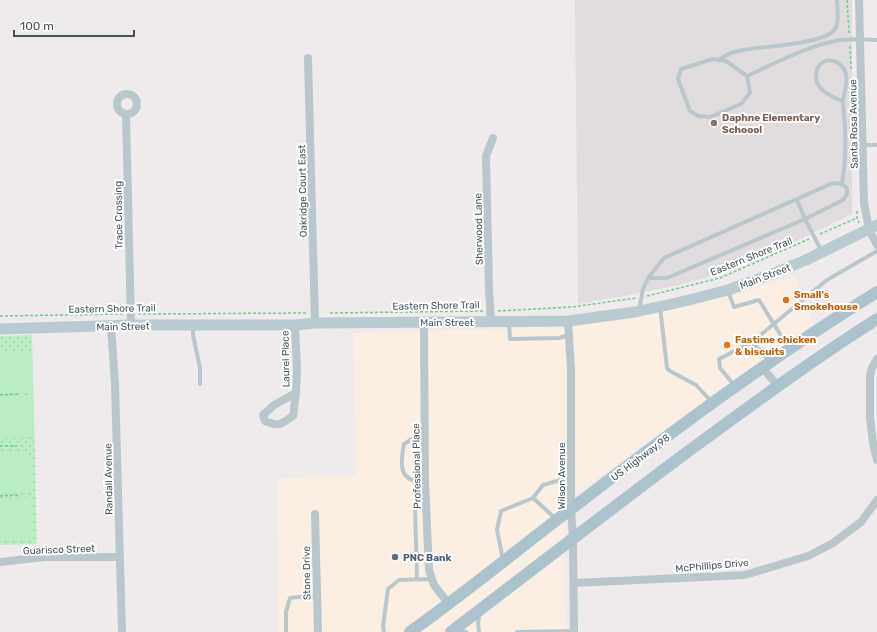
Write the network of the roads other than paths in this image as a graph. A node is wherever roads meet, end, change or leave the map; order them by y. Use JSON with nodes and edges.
{"nodes":[{"id":1,"x":837,"y":0,"type":"edge"},
{"id":2,"x":860,"y":0,"type":"edge"},
{"id":3,"x":860,"y":39,"type":"junction"},
{"id":4,"x":877,"y":40,"type":"edge"},
{"id":5,"x":308,"y":58,"type":"dead end"},
{"id":6,"x":718,"y":60,"type":"junction"},
{"id":7,"x":747,"y":76,"type":"junction"},
{"id":8,"x":843,"y":100,"type":"junction"},
{"id":9,"x":126,"y":114,"type":"dead end"},
{"id":10,"x":493,"y":138,"type":"dead end"},
{"id":11,"x":863,"y":145,"type":"junction"},
{"id":12,"x":877,"y":145,"type":"edge"},
{"id":13,"x":842,"y":184,"type":"junction"},
{"id":14,"x":797,"y":200,"type":"junction"},
{"id":15,"x":805,"y":219,"type":"junction"},
{"id":16,"x":873,"y":227,"type":"edge"},
{"id":17,"x":877,"y":245,"type":"edge"},
{"id":18,"x":822,"y":252,"type":"junction"},
{"id":19,"x":877,"y":252,"type":"edge"},
{"id":20,"x":648,"y":278,"type":"junction"},
{"id":21,"x":728,"y":290,"type":"junction"},
{"id":22,"x":877,"y":292,"type":"edge"},
{"id":23,"x":660,"y":306,"type":"junction"},
{"id":24,"x":639,"y":311,"type":"junction"},
{"id":25,"x":490,"y":316,"type":"junction"},
{"id":26,"x":315,"y":318,"type":"junction"},
{"id":27,"x":877,"y":319,"type":"edge"},
{"id":28,"x":131,"y":320,"type":"junction"},
{"id":29,"x":568,"y":320,"type":"junction"},
{"id":30,"x":424,"y":322,"type":"junction"},
{"id":31,"x":509,"y":322,"type":"junction"},
{"id":32,"x":773,"y":323,"type":"junction"},
{"id":33,"x":193,"y":325,"type":"junction"},
{"id":34,"x":295,"y":325,"type":"junction"},
{"id":35,"x":111,"y":326,"type":"junction"},
{"id":36,"x":0,"y":328,"type":"edge"},
{"id":37,"x":569,"y":334,"type":"junction"},
{"id":38,"x":752,"y":342,"type":"junction"},
{"id":39,"x":789,"y":349,"type":"junction"},
{"id":40,"x":877,"y":359,"type":"edge"},
{"id":41,"x":766,"y":364,"type":"junction"},
{"id":42,"x":200,"y":384,"type":"dead end"},
{"id":43,"x":778,"y":385,"type":"junction"},
{"id":44,"x":735,"y":387,"type":"junction"},
{"id":45,"x":296,"y":393,"type":"junction"},
{"id":46,"x":713,"y":403,"type":"junction"},
{"id":47,"x":425,"y":437,"type":"junction"},
{"id":48,"x":877,"y":460,"type":"edge"},
{"id":49,"x":571,"y":478,"type":"junction"},
{"id":50,"x":425,"y":482,"type":"junction"},
{"id":51,"x":533,"y":498,"type":"junction"},
{"id":52,"x":877,"y":500,"type":"edge"},
{"id":53,"x":426,"y":508,"type":"junction"},
{"id":54,"x":571,"y":509,"type":"junction"},
{"id":55,"x":315,"y":514,"type":"dead end"},
{"id":56,"x":557,"y":520,"type":"junction"},
{"id":57,"x":573,"y":538,"type":"junction"},
{"id":58,"x":119,"y":557,"type":"junction"},
{"id":59,"x":0,"y":562,"type":"edge"},
{"id":60,"x":503,"y":562,"type":"junction"},
{"id":61,"x":417,"y":579,"type":"junction"},
{"id":62,"x":432,"y":579,"type":"junction"},
{"id":63,"x":574,"y":583,"type":"junction"},
{"id":64,"x":317,"y":598,"type":"junction"},
{"id":65,"x":449,"y":604,"type":"junction"},
{"id":66,"x":480,"y":610,"type":"junction"},
{"id":67,"x":457,"y":631,"type":"edge"},
{"id":68,"x":122,"y":632,"type":"edge"},
{"id":69,"x":286,"y":632,"type":"edge"},
{"id":70,"x":318,"y":632,"type":"edge"},
{"id":71,"x":384,"y":632,"type":"edge"},
{"id":72,"x":410,"y":632,"type":"edge"},
{"id":73,"x":479,"y":632,"type":"edge"},
{"id":74,"x":518,"y":632,"type":"edge"},
{"id":75,"x":574,"y":632,"type":"edge"}],
"edges":[{"from":1,"to":6,"type":"lane"},
{"from":2,"to":3,"type":"street","name":"Santa Rosa Avenue"},
{"from":3,"to":4,"type":"lane"},
{"from":3,"to":7,"type":"lane"},
{"from":3,"to":11,"type":"street","name":"Santa Rosa Avenue"},
{"from":5,"to":26,"type":"street","name":"Oakridge Court East"},
{"from":6,"to":7,"type":"lane"},
{"from":6,"to":7,"type":"lane"},
{"from":8,"to":8,"type":"lane"},
{"from":8,"to":13,"type":"lane"},
{"from":9,"to":28,"type":"street","name":"Trace Crossing"},
{"from":10,"to":25,"type":"street","name":"Sherwood Lane"},
{"from":11,"to":12,"type":"lane"},
{"from":11,"to":16,"type":"street","name":"Santa Rosa Avenue"},
{"from":13,"to":14,"type":"lane"},
{"from":13,"to":15,"type":"lane"},
{"from":14,"to":15,"type":"lane"},
{"from":14,"to":20,"type":"lane"},
{"from":15,"to":18,"type":"lane"},
{"from":15,"to":20,"type":"lane"},
{"from":16,"to":17,"type":"street","name":"Santa Rosa Avenue"},
{"from":16,"to":18,"type":"main road","name":"Main Street"},
{"from":18,"to":21,"type":"main road","name":"Main Street"},
{"from":19,"to":32,"type":"lane"},
{"from":20,"to":24,"type":"lane"},
{"from":21,"to":23,"type":"main road","name":"Main Street"},
{"from":21,"to":32,"type":"lane"},
{"from":22,"to":39,"type":"main road","name":"US Highway 98"},
{"from":23,"to":24,"type":"main road","name":"Main Street"},
{"from":23,"to":46,"type":"lane"},
{"from":24,"to":29,"type":"main road","name":"Main Street"},
{"from":25,"to":30,"type":"main road","name":"Main Street"},
{"from":25,"to":31,"type":"main road","name":"Main Street"},
{"from":26,"to":30,"type":"main road","name":"Main Street"},
{"from":26,"to":34,"type":"main road","name":"Main Street"},
{"from":27,"to":43,"type":"main road"},
{"from":28,"to":33,"type":"main road","name":"Main Street"},
{"from":28,"to":35,"type":"main road","name":"Main Street"},
{"from":29,"to":31,"type":"main road","name":"Main Street"},
{"from":29,"to":37,"type":"street","name":"Wilson Avenue"},
{"from":30,"to":47,"type":"street","name":"Professional Place"},
{"from":31,"to":37,"type":"lane"},
{"from":32,"to":38,"type":"lane"},
{"from":32,"to":39,"type":"lane"},
{"from":33,"to":34,"type":"main road","name":"Main Street"},
{"from":33,"to":42,"type":"lane"},
{"from":34,"to":45,"type":"street","name":"Laurel Place"},
{"from":35,"to":36,"type":"main road","name":"Main Street"},
{"from":35,"to":58,"type":"street","name":"Randall Avenue"},
{"from":37,"to":49,"type":"street","name":"Wilson Avenue"},
{"from":38,"to":41,"type":"lane"},
{"from":38,"to":44,"type":"lane"},
{"from":39,"to":41,"type":"main road","name":"US Highway 98"},
{"from":40,"to":48,"type":"street"},
{"from":41,"to":43,"type":"street"},
{"from":41,"to":44,"type":"main road","name":"US Highway 98"},
{"from":43,"to":57,"type":"main road"},
{"from":44,"to":46,"type":"main road","name":"US Highway 98"},
{"from":45,"to":45,"type":"street","name":"Laurel Place"},
{"from":46,"to":54,"type":"main road","name":"US Highway 98"},
{"from":47,"to":50,"type":"street","name":"Professional Place"},
{"from":47,"to":50,"type":"lane"},
{"from":49,"to":51,"type":"lane"},
{"from":49,"to":54,"type":"street","name":"Wilson Avenue"},
{"from":50,"to":53,"type":"street","name":"Professional Place"},
{"from":51,"to":56,"type":"lane"},
{"from":51,"to":60,"type":"lane"},
{"from":52,"to":63,"type":"street","name":"McPhillips Drive"},
{"from":53,"to":61,"type":"lane"},
{"from":53,"to":62,"type":"street","name":"Professional Place"},
{"from":54,"to":56,"type":"main road","name":"US Highway 98"},
{"from":54,"to":57,"type":"street","name":"Wilson Avenue"},
{"from":55,"to":64,"type":"street","name":"Stone Drive"},
{"from":56,"to":60,"type":"main road","name":"US Highway 98"},
{"from":57,"to":63,"type":"street","name":"Wilson Avenue"},
{"from":57,"to":66,"type":"main road"},
{"from":58,"to":59,"type":"street","name":"Guarisco Street"},
{"from":58,"to":68,"type":"street","name":"Randall Avenue"},
{"from":60,"to":65,"type":"main road","name":"US Highway 98"},
{"from":61,"to":62,"type":"lane"},
{"from":61,"to":71,"type":"lane"},
{"from":62,"to":65,"type":"street","name":"Professional Place"},
{"from":63,"to":75,"type":"street","name":"Wilson Avenue"},
{"from":64,"to":69,"type":"lane"},
{"from":64,"to":70,"type":"street","name":"Stone Drive"},
{"from":65,"to":72,"type":"main road","name":"US Highway 98"},
{"from":66,"to":67,"type":"main road"},
{"from":66,"to":73,"type":"lane"},
{"from":74,"to":75,"type":"lane"}]}
